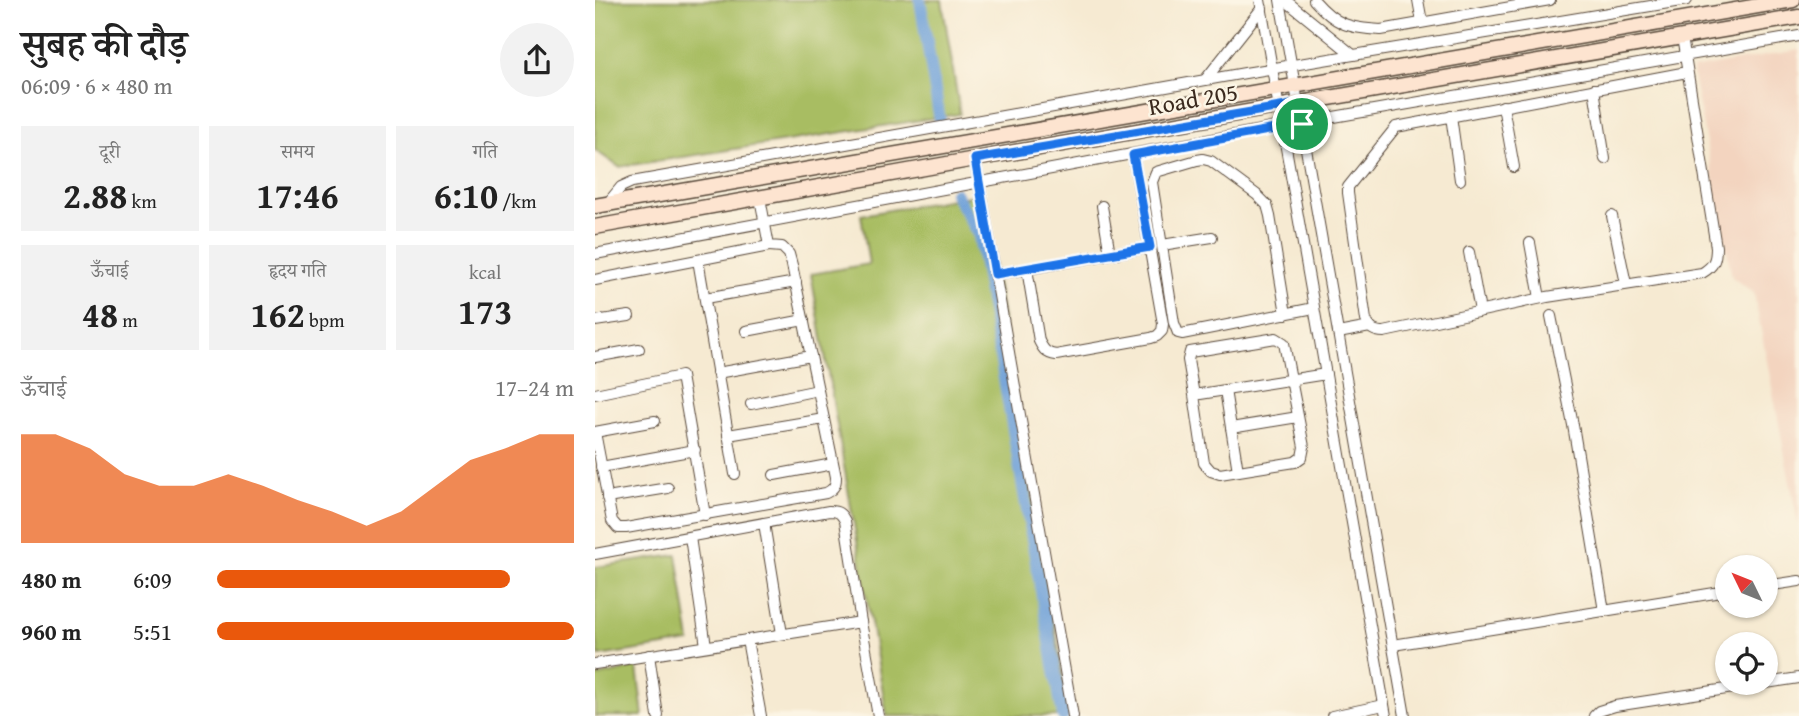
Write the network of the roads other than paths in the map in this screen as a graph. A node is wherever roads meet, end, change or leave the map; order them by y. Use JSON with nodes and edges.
{"nodes":[{"id":1,"x":1280,"y":0,"type":"edge"},
{"id":2,"x":1285,"y":0,"type":"edge"},
{"id":3,"x":1314,"y":0,"type":"edge"},
{"id":4,"x":1418,"y":0,"type":"edge"},
{"id":5,"x":1550,"y":0,"type":"edge"},
{"id":6,"x":1687,"y":0,"type":"edge"},
{"id":7,"x":1793,"y":0,"type":"edge"},
{"id":8,"x":1526,"y":2,"type":"edge"},
{"id":9,"x":1261,"y":4,"type":"edge"},
{"id":10,"x":1732,"y":5,"type":"edge"},
{"id":11,"x":1799,"y":17,"type":"edge"},
{"id":12,"x":1422,"y":22,"type":"junction"},
{"id":13,"x":1530,"y":26,"type":"junction"},
{"id":14,"x":1799,"y":36,"type":"edge"},
{"id":15,"x":1682,"y":37,"type":"junction"},
{"id":16,"x":1353,"y":55,"type":"junction"},
{"id":17,"x":1686,"y":56,"type":"junction"},
{"id":18,"x":1291,"y":65,"type":"junction"},
{"id":19,"x":1271,"y":69,"type":"junction"},
{"id":20,"x":1687,"y":72,"type":"junction"},
{"id":21,"x":1205,"y":80,"type":"junction"},
{"id":22,"x":1295,"y":85,"type":"junction"},
{"id":23,"x":1276,"y":89,"type":"junction"},
{"id":24,"x":1594,"y":89,"type":"junction"},
{"id":25,"x":1298,"y":104,"type":"junction"},
{"id":26,"x":1503,"y":106,"type":"junction"},
{"id":27,"x":1279,"y":107,"type":"junction"},
{"id":28,"x":1451,"y":116,"type":"junction"},
{"id":29,"x":1302,"y":124,"type":"junction"},
{"id":30,"x":1282,"y":126,"type":"junction"},
{"id":31,"x":1133,"y":155,"type":"junction"},
{"id":32,"x":975,"y":159,"type":"junction"},
{"id":33,"x":1605,"y":159,"type":"dead end"},
{"id":34,"x":1514,"y":167,"type":"dead end"},
{"id":35,"x":1460,"y":180,"type":"dead end"},
{"id":36,"x":979,"y":183,"type":"junction"},
{"id":37,"x":760,"y":198,"type":"junction"},
{"id":38,"x":599,"y":203,"type":"edge"},
{"id":39,"x":1101,"y":206,"type":"dead end"},
{"id":40,"x":1612,"y":216,"type":"dead end"},
{"id":41,"x":765,"y":222,"type":"junction"},
{"id":42,"x":595,"y":227,"type":"edge"},
{"id":43,"x":1212,"y":237,"type":"dead end"},
{"id":44,"x":1529,"y":243,"type":"dead end"},
{"id":45,"x":1162,"y":245,"type":"junction"},
{"id":46,"x":769,"y":246,"type":"junction"},
{"id":47,"x":1150,"y":247,"type":"junction"},
{"id":48,"x":1469,"y":252,"type":"dead end"},
{"id":49,"x":595,"y":254,"type":"edge"},
{"id":50,"x":1110,"y":254,"type":"junction"},
{"id":51,"x":698,"y":260,"type":"junction"},
{"id":52,"x":1027,"y":270,"type":"junction"},
{"id":53,"x":995,"y":274,"type":"junction"},
{"id":54,"x":595,"y":280,"type":"edge"},
{"id":55,"x":796,"y":282,"type":"junction"},
{"id":56,"x":1626,"y":285,"type":"junction"},
{"id":57,"x":705,"y":298,"type":"junction"},
{"id":58,"x":1540,"y":298,"type":"junction"},
{"id":59,"x":1314,"y":308,"type":"junction"},
{"id":60,"x":1480,"y":311,"type":"junction"},
{"id":61,"x":1286,"y":314,"type":"junction"},
{"id":62,"x":629,"y":316,"type":"dead end"},
{"id":63,"x":1552,"y":316,"type":"dead end"},
{"id":64,"x":804,"y":320,"type":"junction"},
{"id":65,"x":595,"y":321,"type":"edge"},
{"id":66,"x":1370,"y":327,"type":"junction"},
{"id":67,"x":746,"y":331,"type":"dead end"},
{"id":68,"x":1338,"y":333,"type":"junction"},
{"id":69,"x":639,"y":349,"type":"dead end"},
{"id":70,"x":811,"y":356,"type":"junction"},
{"id":71,"x":595,"y":357,"type":"edge"},
{"id":72,"x":717,"y":373,"type":"junction"},
{"id":73,"x":1326,"y":374,"type":"junction"},
{"id":74,"x":1291,"y":380,"type":"junction"},
{"id":75,"x":818,"y":390,"type":"junction"},
{"id":76,"x":1225,"y":390,"type":"junction"},
{"id":77,"x":595,"y":394,"type":"edge"},
{"id":78,"x":1194,"y":395,"type":"junction"},
{"id":79,"x":751,"y":404,"type":"dead end"},
{"id":80,"x":1298,"y":417,"type":"junction"},
{"id":81,"x":824,"y":419,"type":"junction"},
{"id":82,"x":655,"y":421,"type":"dead end"},
{"id":83,"x":1231,"y":428,"type":"junction"},
{"id":84,"x":595,"y":432,"type":"edge"},
{"id":85,"x":728,"y":435,"type":"junction"},
{"id":86,"x":695,"y":450,"type":"junction"},
{"id":87,"x":833,"y":464,"type":"junction"},
{"id":88,"x":601,"y":467,"type":"junction"},
{"id":89,"x":1238,"y":471,"type":"junction"},
{"id":90,"x":735,"y":474,"type":"dead end"},
{"id":91,"x":775,"y":475,"type":"dead end"},
{"id":92,"x":668,"y":488,"type":"dead end"},
{"id":93,"x":607,"y":498,"type":"junction"},
{"id":94,"x":705,"y":515,"type":"junction"},
{"id":95,"x":764,"y":523,"type":"junction"},
{"id":96,"x":689,"y":537,"type":"junction"},
{"id":97,"x":595,"y":554,"type":"edge"},
{"id":98,"x":1799,"y":581,"type":"edge"},
{"id":99,"x":1778,"y":584,"type":"edge"},
{"id":100,"x":1715,"y":594,"type":"edge"},
{"id":101,"x":1604,"y":611,"type":"junction"},
{"id":102,"x":861,"y":622,"type":"junction"},
{"id":103,"x":782,"y":634,"type":"junction"},
{"id":104,"x":747,"y":640,"type":"junction"},
{"id":105,"x":1393,"y":645,"type":"junction"},
{"id":106,"x":706,"y":646,"type":"junction"},
{"id":107,"x":649,"y":655,"type":"junction"},
{"id":108,"x":595,"y":664,"type":"edge"},
{"id":109,"x":1799,"y":678,"type":"edge"},
{"id":110,"x":1385,"y":710,"type":"edge"},
{"id":111,"x":658,"y":716,"type":"edge"},
{"id":112,"x":761,"y":716,"type":"edge"},
{"id":113,"x":878,"y":716,"type":"edge"},
{"id":114,"x":1073,"y":716,"type":"edge"},
{"id":115,"x":1332,"y":716,"type":"edge"},
{"id":116,"x":1405,"y":716,"type":"edge"},
{"id":117,"x":1594,"y":716,"type":"edge"}],
"edges":[{"from":1,"to":18,"type":"street"},
{"from":2,"to":16,"type":"street"},
{"from":3,"to":12,"type":"street"},
{"from":4,"to":12,"type":"street"},
{"from":5,"to":8,"type":"street"},
{"from":6,"to":13,"type":"street"},
{"from":7,"to":10,"type":"main road","name":"Road 205"},
{"from":8,"to":12,"type":"street"},
{"from":8,"to":13,"type":"street"},
{"from":9,"to":19,"type":"street"},
{"from":9,"to":21,"type":"street"},
{"from":10,"to":22,"type":"main road","name":"Road 205"},
{"from":11,"to":15,"type":"main road","name":"Road 205"},
{"from":13,"to":16,"type":"street"},
{"from":14,"to":17,"type":"street"},
{"from":15,"to":17,"type":"street"},
{"from":15,"to":25,"type":"main road","name":"Road 205"},
{"from":16,"to":18,"type":"street"},
{"from":17,"to":20,"type":"street"},
{"from":17,"to":29,"type":"street"},
{"from":18,"to":19,"type":"street"},
{"from":18,"to":22,"type":"street"},
{"from":19,"to":21,"type":"street"},
{"from":19,"to":23,"type":"street"},
{"from":20,"to":24,"type":"street"},
{"from":20,"to":56,"type":"street"},
{"from":21,"to":38,"type":"street"},
{"from":22,"to":23,"type":"main road","name":"Road 205"},
{"from":22,"to":25,"type":"street"},
{"from":23,"to":27,"type":"street"},
{"from":23,"to":38,"type":"main road","name":"Road 205"},
{"from":24,"to":26,"type":"street"},
{"from":24,"to":33,"type":"street"},
{"from":25,"to":27,"type":"main road","name":"Road 205"},
{"from":25,"to":29,"type":"street"},
{"from":26,"to":28,"type":"street"},
{"from":26,"to":34,"type":"street"},
{"from":27,"to":30,"type":"street"},
{"from":27,"to":32,"type":"main road","name":"Road 205"},
{"from":28,"to":35,"type":"street"},
{"from":28,"to":66,"type":"street"},
{"from":29,"to":30,"type":"street"},
{"from":29,"to":68,"type":"street"},
{"from":30,"to":31,"type":"street"},
{"from":30,"to":59,"type":"street"},
{"from":31,"to":36,"type":"street"},
{"from":31,"to":47,"type":"street"},
{"from":32,"to":36,"type":"street"},
{"from":32,"to":37,"type":"main road","name":"Road 205"},
{"from":36,"to":41,"type":"street"},
{"from":36,"to":53,"type":"street"},
{"from":37,"to":41,"type":"street"},
{"from":37,"to":42,"type":"main road","name":"Road 205"},
{"from":39,"to":50,"type":"street"},
{"from":40,"to":56,"type":"street"},
{"from":41,"to":46,"type":"street"},
{"from":41,"to":49,"type":"street"},
{"from":43,"to":45,"type":"street"},
{"from":44,"to":58,"type":"street"},
{"from":45,"to":61,"type":"street"},
{"from":45,"to":61,"type":"street"},
{"from":46,"to":51,"type":"street"},
{"from":46,"to":55,"type":"street"},
{"from":47,"to":50,"type":"street"},
{"from":47,"to":52,"type":"street"},
{"from":48,"to":60,"type":"street"},
{"from":50,"to":52,"type":"street"},
{"from":51,"to":54,"type":"street"},
{"from":51,"to":57,"type":"street"},
{"from":52,"to":53,"type":"street"},
{"from":53,"to":114,"type":"street"},
{"from":55,"to":57,"type":"street"},
{"from":55,"to":64,"type":"street"},
{"from":56,"to":58,"type":"street"},
{"from":57,"to":72,"type":"street"},
{"from":58,"to":60,"type":"street"},
{"from":59,"to":61,"type":"street"},
{"from":59,"to":73,"type":"street"},
{"from":60,"to":66,"type":"street"},
{"from":62,"to":65,"type":"street"},
{"from":63,"to":101,"type":"street"},
{"from":64,"to":67,"type":"street"},
{"from":64,"to":70,"type":"street"},
{"from":66,"to":68,"type":"street"},
{"from":68,"to":105,"type":"street"},
{"from":69,"to":71,"type":"street"},
{"from":70,"to":72,"type":"street"},
{"from":70,"to":75,"type":"street"},
{"from":72,"to":85,"type":"street"},
{"from":73,"to":74,"type":"street"},
{"from":73,"to":110,"type":"street"},
{"from":74,"to":76,"type":"street"},
{"from":74,"to":78,"type":"street"},
{"from":74,"to":80,"type":"street"},
{"from":75,"to":79,"type":"street"},
{"from":75,"to":81,"type":"street"},
{"from":76,"to":78,"type":"street"},
{"from":76,"to":83,"type":"street"},
{"from":77,"to":86,"type":"street"},
{"from":78,"to":89,"type":"street"},
{"from":80,"to":83,"type":"street"},
{"from":80,"to":89,"type":"street"},
{"from":81,"to":85,"type":"street"},
{"from":81,"to":87,"type":"street"},
{"from":82,"to":84,"type":"street"},
{"from":83,"to":89,"type":"street"},
{"from":84,"to":88,"type":"street"},
{"from":85,"to":90,"type":"street"},
{"from":86,"to":88,"type":"street"},
{"from":86,"to":94,"type":"street"},
{"from":87,"to":91,"type":"street"},
{"from":87,"to":94,"type":"street"},
{"from":88,"to":93,"type":"street"},
{"from":92,"to":93,"type":"street"},
{"from":93,"to":94,"type":"street"},
{"from":95,"to":96,"type":"street"},
{"from":95,"to":102,"type":"street"},
{"from":95,"to":103,"type":"street"},
{"from":96,"to":97,"type":"street"},
{"from":96,"to":106,"type":"street"},
{"from":98,"to":99,"type":"street"},
{"from":100,"to":101,"type":"street"},
{"from":101,"to":105,"type":"street"},
{"from":102,"to":103,"type":"street"},
{"from":102,"to":113,"type":"street"},
{"from":103,"to":104,"type":"street"},
{"from":104,"to":106,"type":"street"},
{"from":104,"to":112,"type":"street"},
{"from":105,"to":116,"type":"street"},
{"from":106,"to":107,"type":"street"},
{"from":107,"to":108,"type":"street"},
{"from":107,"to":111,"type":"street"},
{"from":109,"to":117,"type":"street"},
{"from":110,"to":115,"type":"street"}]}
